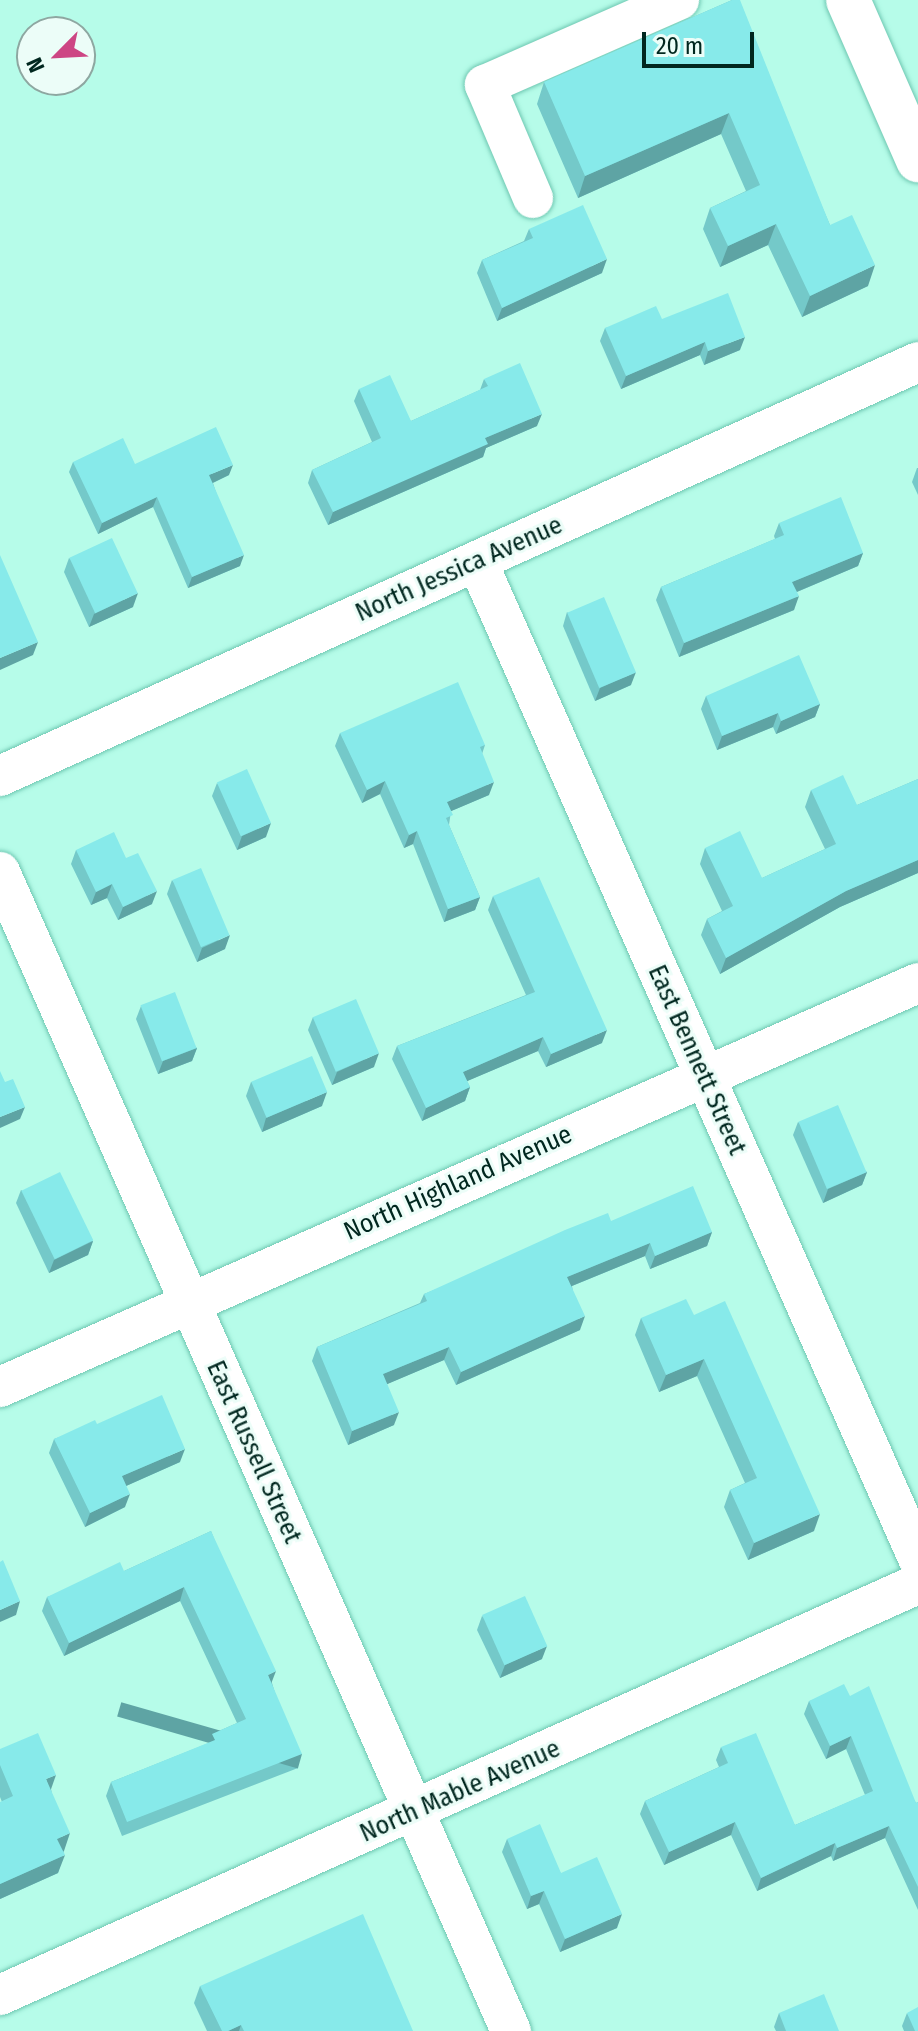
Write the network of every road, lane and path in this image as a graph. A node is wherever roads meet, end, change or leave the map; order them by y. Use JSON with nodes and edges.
{"nodes":[{"id":1,"x":679,"y":0,"type":"edge"},
{"id":2,"x":848,"y":0,"type":"edge"},
{"id":3,"x":918,"y":160,"type":"edge"},
{"id":4,"x":533,"y":198,"type":"dead end"},
{"id":5,"x":918,"y":362,"type":"edge"},
{"id":6,"x":477,"y":561,"type":"junction"},
{"id":7,"x":0,"y":776,"type":"edge"},
{"id":8,"x":0,"y":872,"type":"edge"},
{"id":9,"x":918,"y":983,"type":"edge"},
{"id":10,"x":704,"y":1074,"type":"junction"},
{"id":11,"x":188,"y":1304,"type":"junction"},
{"id":12,"x":0,"y":1387,"type":"edge"},
{"id":13,"x":918,"y":1558,"type":"edge"},
{"id":14,"x":918,"y":1584,"type":"edge"},
{"id":15,"x":414,"y":1812,"type":"junction"},
{"id":16,"x":0,"y":1995,"type":"edge"},
{"id":17,"x":511,"y":2031,"type":"edge"}],
"edges":[{"from":1,"to":4,"type":"street"},
{"from":2,"to":3,"type":"main road"},
{"from":5,"to":6,"type":"street","name":"North Jessica Avenue"},
{"from":6,"to":7,"type":"street","name":"North Jessica Avenue"},
{"from":6,"to":10,"type":"street","name":"East Bennett Street"},
{"from":8,"to":11,"type":"street","name":"East Russell Street"},
{"from":9,"to":10,"type":"street","name":"North Highland Avenue"},
{"from":10,"to":11,"type":"street","name":"North Highland Avenue"},
{"from":10,"to":13,"type":"street","name":"East Bennett Street"},
{"from":11,"to":12,"type":"street","name":"North Highland Avenue"},
{"from":11,"to":15,"type":"street","name":"East Russell Street"},
{"from":14,"to":15,"type":"street","name":"North Mable Avenue"},
{"from":15,"to":16,"type":"street","name":"North Mable Avenue"},
{"from":15,"to":17,"type":"street","name":"East Russell Street"}]}
